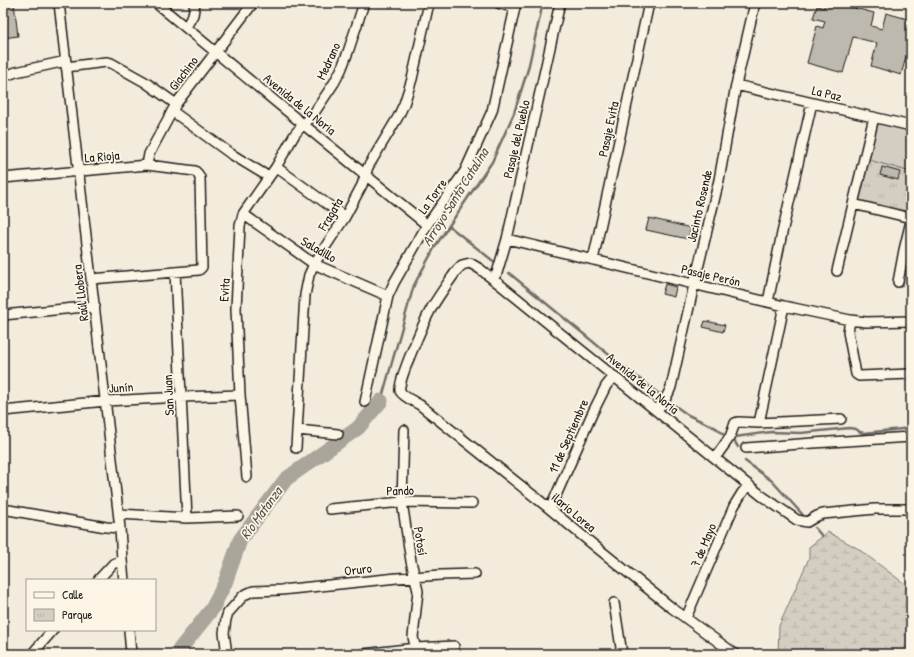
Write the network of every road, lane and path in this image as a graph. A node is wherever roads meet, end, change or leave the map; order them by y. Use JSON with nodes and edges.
{"nodes":[{"id":1,"x":59,"y":3,"type":"edge"},
{"id":2,"x":156,"y":3,"type":"edge"},
{"id":3,"x":195,"y":3,"type":"edge"},
{"id":4,"x":253,"y":3,"type":"edge"},
{"id":5,"x":364,"y":3,"type":"edge"},
{"id":6,"x":429,"y":3,"type":"edge"},
{"id":7,"x":498,"y":3,"type":"edge"},
{"id":8,"x":560,"y":3,"type":"edge"},
{"id":9,"x":649,"y":3,"type":"edge"},
{"id":10,"x":755,"y":3,"type":"edge"},
{"id":11,"x":516,"y":5,"type":"edge"},
{"id":12,"x":186,"y":27,"type":"junction"},
{"id":13,"x":215,"y":52,"type":"junction"},
{"id":14,"x":66,"y":64,"type":"junction"},
{"id":15,"x":3,"y":77,"type":"edge"},
{"id":16,"x":736,"y":84,"type":"junction"},
{"id":17,"x":812,"y":103,"type":"junction"},
{"id":18,"x":174,"y":108,"type":"junction"},
{"id":19,"x":874,"y":118,"type":"junction"},
{"id":20,"x":304,"y":124,"type":"junction"},
{"id":21,"x":911,"y":126,"type":"edge"},
{"id":22,"x":148,"y":165,"type":"junction"},
{"id":23,"x":276,"y":167,"type":"junction"},
{"id":24,"x":78,"y":171,"type":"junction"},
{"id":25,"x":365,"y":174,"type":"junction"},
{"id":26,"x":269,"y":177,"type":"junction"},
{"id":27,"x":3,"y":178,"type":"edge"},
{"id":28,"x":853,"y":204,"type":"junction"},
{"id":29,"x":243,"y":214,"type":"junction"},
{"id":30,"x":345,"y":217,"type":"junction"},
{"id":31,"x":911,"y":218,"type":"edge"},
{"id":32,"x":911,"y":221,"type":"edge"},
{"id":33,"x":427,"y":225,"type":"junction"},
{"id":34,"x":507,"y":239,"type":"junction"},
{"id":35,"x":907,"y":251,"type":"edge"},
{"id":36,"x":593,"y":260,"type":"junction"},
{"id":37,"x":314,"y":264,"type":"junction"},
{"id":38,"x":837,"y":271,"type":"dead end"},
{"id":39,"x":175,"y":272,"type":"junction"},
{"id":40,"x":91,"y":279,"type":"junction"},
{"id":41,"x":493,"y":279,"type":"junction"},
{"id":42,"x":898,"y":282,"type":"dead end"},
{"id":43,"x":694,"y":285,"type":"junction"},
{"id":44,"x":388,"y":296,"type":"junction"},
{"id":45,"x":768,"y":302,"type":"junction"},
{"id":46,"x":94,"y":306,"type":"junction"},
{"id":47,"x":784,"y":306,"type":"junction"},
{"id":48,"x":3,"y":315,"type":"edge"},
{"id":49,"x":850,"y":320,"type":"junction"},
{"id":50,"x":911,"y":321,"type":"edge"},
{"id":51,"x":911,"y":374,"type":"edge"},
{"id":52,"x":614,"y":376,"type":"junction"},
{"id":53,"x":399,"y":387,"type":"joint"},
{"id":54,"x":240,"y":395,"type":"junction"},
{"id":55,"x":181,"y":396,"type":"junction"},
{"id":56,"x":106,"y":401,"type":"junction"},
{"id":57,"x":365,"y":402,"type":"dead end"},
{"id":58,"x":657,"y":410,"type":"junction"},
{"id":59,"x":3,"y":411,"type":"edge"},
{"id":60,"x":842,"y":419,"type":"dead end"},
{"id":61,"x":759,"y":423,"type":"junction"},
{"id":62,"x":297,"y":430,"type":"junction"},
{"id":63,"x":404,"y":430,"type":"dead end"},
{"id":64,"x":338,"y":434,"type":"dead end"},
{"id":65,"x":911,"y":437,"type":"edge"},
{"id":66,"x":296,"y":448,"type":"dead end"},
{"id":67,"x":746,"y":448,"type":"dead end"},
{"id":68,"x":715,"y":458,"type":"junction"},
{"id":69,"x":247,"y":476,"type":"dead end"},
{"id":70,"x":749,"y":485,"type":"junction"},
{"id":71,"x":402,"y":502,"type":"junction"},
{"id":72,"x":472,"y":503,"type":"dead end"},
{"id":73,"x":3,"y":509,"type":"edge"},
{"id":74,"x":330,"y":509,"type":"dead end"},
{"id":75,"x":550,"y":509,"type":"junction"},
{"id":76,"x":911,"y":509,"type":"edge"},
{"id":77,"x":118,"y":514,"type":"junction"},
{"id":78,"x":238,"y":516,"type":"dead end"},
{"id":79,"x":187,"y":518,"type":"junction"},
{"id":80,"x":120,"y":528,"type":"junction"},
{"id":81,"x":122,"y":560,"type":"junction"},
{"id":82,"x":475,"y":574,"type":"dead end"},
{"id":83,"x":415,"y":577,"type":"junction"},
{"id":84,"x":99,"y":579,"type":"edge"},
{"id":85,"x":124,"y":579,"type":"edge"},
{"id":86,"x":614,"y":603,"type":"dead end"},
{"id":87,"x":686,"y":618,"type":"junction"},
{"id":88,"x":52,"y":631,"type":"edge"},
{"id":89,"x":129,"y":631,"type":"edge"},
{"id":90,"x":454,"y":646,"type":"dead end"},
{"id":91,"x":417,"y":651,"type":"edge"},
{"id":92,"x":32,"y":654,"type":"edge"},
{"id":93,"x":131,"y":654,"type":"edge"},
{"id":94,"x":227,"y":654,"type":"edge"},
{"id":95,"x":363,"y":654,"type":"edge"},
{"id":96,"x":622,"y":654,"type":"edge"},
{"id":97,"x":735,"y":654,"type":"edge"}],
"edges":[{"from":1,"to":14,"type":"street","name":"Raúl Llobera"},
{"from":2,"to":12,"type":"street","name":"Avenida de la Noria"},
{"from":3,"to":12,"type":"street"},
{"from":4,"to":13,"type":"street","name":"Giachino"},
{"from":5,"to":20,"type":"street","name":"Medrano"},
{"from":6,"to":25,"type":"street","name":"Fragata"},
{"from":7,"to":11,"type":"street"},
{"from":8,"to":34,"type":"street","name":"Pasaje del Pueblo"},
{"from":9,"to":36,"type":"street","name":"Pasaje Evita"},
{"from":10,"to":16,"type":"street","name":"Jacinto Rosende"},
{"from":11,"to":33,"type":"street","name":"La Torre"},
{"from":12,"to":13,"type":"street","name":"Avenida de la Noria"},
{"from":13,"to":18,"type":"street","name":"Giachino"},
{"from":13,"to":20,"type":"street","name":"Avenida de la Noria"},
{"from":14,"to":15,"type":"street"},
{"from":14,"to":18,"type":"street"},
{"from":14,"to":24,"type":"street","name":"Raúl Llobera"},
{"from":16,"to":17,"type":"street","name":"La Paz"},
{"from":16,"to":43,"type":"street","name":"Jacinto Rosende"},
{"from":17,"to":19,"type":"street","name":"La Paz"},
{"from":17,"to":45,"type":"street"},
{"from":18,"to":22,"type":"street","name":"Giachino"},
{"from":18,"to":26,"type":"street"},
{"from":19,"to":21,"type":"street","name":"La Paz"},
{"from":19,"to":28,"type":"street"},
{"from":20,"to":23,"type":"street","name":"Evita"},
{"from":20,"to":25,"type":"street","name":"Avenida de la Noria"},
{"from":22,"to":24,"type":"street","name":"La Rioja"},
{"from":22,"to":39,"type":"street","name":"La Rioja"},
{"from":23,"to":26,"type":"street","name":"Evita"},
{"from":23,"to":30,"type":"street"},
{"from":24,"to":27,"type":"street","name":"La Rioja"},
{"from":24,"to":40,"type":"street","name":"Raúl Llobera"},
{"from":25,"to":30,"type":"street","name":"Fragata"},
{"from":25,"to":33,"type":"street","name":"Avenida de la Noria"},
{"from":26,"to":29,"type":"street","name":"Evita"},
{"from":28,"to":31,"type":"street"},
{"from":28,"to":38,"type":"street"},
{"from":29,"to":37,"type":"street","name":"Saladillo"},
{"from":29,"to":54,"type":"street","name":"Evita"},
{"from":30,"to":37,"type":"street","name":"Fragata"},
{"from":32,"to":35,"type":"street"},
{"from":33,"to":44,"type":"street","name":"La Torre"},
{"from":34,"to":36,"type":"street","name":"Pasaje Perón"},
{"from":34,"to":41,"type":"street","name":"Pasaje del Pueblo"},
{"from":35,"to":42,"type":"street"},
{"from":36,"to":43,"type":"street","name":"Pasaje Perón"},
{"from":37,"to":44,"type":"street","name":"Saladillo"},
{"from":37,"to":62,"type":"street","name":"Fragata"},
{"from":39,"to":40,"type":"street"},
{"from":39,"to":55,"type":"street","name":"San Juan"},
{"from":40,"to":46,"type":"street","name":"Raúl Llobera"},
{"from":41,"to":52,"type":"street","name":"Avenida de la Noria"},
{"from":41,"to":53,"type":"street","name":"Avenida de la Noria"},
{"from":43,"to":45,"type":"street","name":"Pasaje Perón"},
{"from":43,"to":58,"type":"street","name":"Jacinto Rosende"},
{"from":44,"to":57,"type":"street","name":"La Torre"},
{"from":45,"to":47,"type":"street","name":"Pasaje Perón"},
{"from":46,"to":48,"type":"street"},
{"from":46,"to":56,"type":"street","name":"Raúl Llobera"},
{"from":47,"to":49,"type":"street","name":"Pasaje Perón"},
{"from":47,"to":61,"type":"street"},
{"from":49,"to":50,"type":"street","name":"Pasaje Perón"},
{"from":49,"to":51,"type":"street"},
{"from":52,"to":58,"type":"street","name":"Avenida de la Noria"},
{"from":52,"to":75,"type":"street","name":"11 de Septiembre"},
{"from":53,"to":75,"type":"street","name":"ilario Lorea"},
{"from":54,"to":55,"type":"street","name":"Junín"},
{"from":54,"to":69,"type":"street","name":"Evita"},
{"from":55,"to":56,"type":"street","name":"Junín"},
{"from":55,"to":79,"type":"street","name":"San Juan"},
{"from":56,"to":59,"type":"street","name":"Junín"},
{"from":56,"to":77,"type":"street","name":"Raúl Llobera"},
{"from":58,"to":68,"type":"street","name":"Avenida de la Noria"},
{"from":60,"to":61,"type":"street"},
{"from":61,"to":68,"type":"street"},
{"from":62,"to":64,"type":"street"},
{"from":62,"to":66,"type":"street","name":"Fragata"},
{"from":63,"to":71,"type":"street","name":"Potosí"},
{"from":65,"to":67,"type":"street"},
{"from":68,"to":70,"type":"street","name":"Avenida de la Noria"},
{"from":70,"to":76,"type":"street","name":"Avenida de la Noria"},
{"from":70,"to":87,"type":"street","name":"7 de Mayo"},
{"from":71,"to":72,"type":"street","name":"Pando"},
{"from":71,"to":74,"type":"street","name":"Pando"},
{"from":71,"to":83,"type":"street","name":"Potosí"},
{"from":73,"to":80,"type":"street"},
{"from":75,"to":87,"type":"street","name":"ilario Lorea"},
{"from":77,"to":79,"type":"street"},
{"from":77,"to":80,"type":"street","name":"Raúl Llobera"},
{"from":78,"to":79,"type":"street"},
{"from":80,"to":81,"type":"street","name":"Raúl Llobera"},
{"from":81,"to":84,"type":"street"},
{"from":81,"to":85,"type":"street","name":"Raúl Llobera"},
{"from":82,"to":83,"type":"street","name":"Oruro"},
{"from":83,"to":91,"type":"street","name":"Potosí"},
{"from":83,"to":94,"type":"street","name":"Oruro"},
{"from":86,"to":96,"type":"street"},
{"from":87,"to":97,"type":"street","name":"ilario Lorea"},
{"from":88,"to":92,"type":"street"},
{"from":89,"to":93,"type":"street"},
{"from":90,"to":91,"type":"street"},
{"from":91,"to":95,"type":"street"}]}
